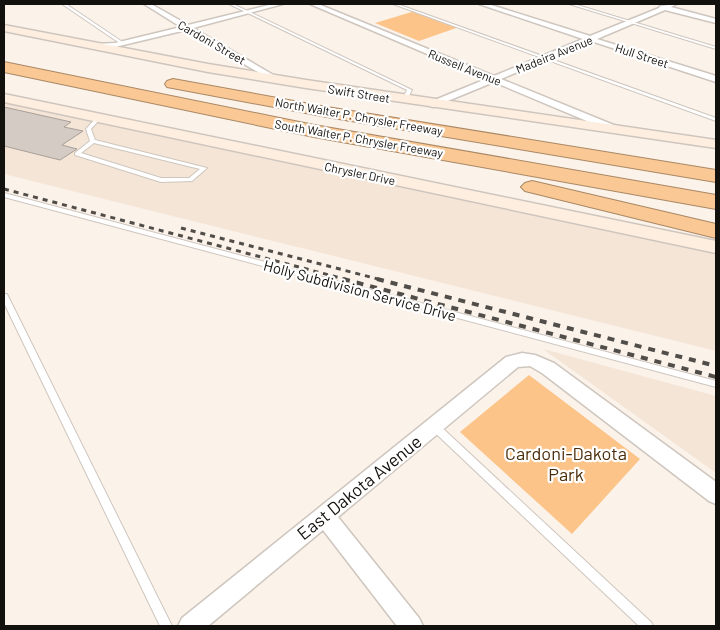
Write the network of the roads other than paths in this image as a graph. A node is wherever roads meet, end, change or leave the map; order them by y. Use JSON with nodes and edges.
{"nodes":[{"id":1,"x":64,"y":4,"type":"edge"},
{"id":2,"x":147,"y":4,"type":"edge"},
{"id":3,"x":231,"y":4,"type":"edge"},
{"id":4,"x":280,"y":4,"type":"edge"},
{"id":5,"x":313,"y":4,"type":"edge"},
{"id":6,"x":396,"y":4,"type":"edge"},
{"id":7,"x":482,"y":4,"type":"edge"},
{"id":8,"x":571,"y":4,"type":"edge"},
{"id":9,"x":651,"y":4,"type":"edge"},
{"id":10,"x":674,"y":4,"type":"edge"},
{"id":11,"x":665,"y":8,"type":"junction"},
{"id":12,"x":248,"y":12,"type":"junction"},
{"id":13,"x":716,"y":21,"type":"edge"},
{"id":14,"x":629,"y":23,"type":"junction"},
{"id":15,"x":5,"y":27,"type":"edge"},
{"id":16,"x":187,"y":27,"type":"junction"},
{"id":17,"x":591,"y":39,"type":"junction"},
{"id":18,"x":122,"y":43,"type":"junction"},
{"id":19,"x":95,"y":46,"type":"junction"},
{"id":20,"x":109,"y":48,"type":"junction"},
{"id":21,"x":716,"y":48,"type":"edge"},
{"id":22,"x":546,"y":57,"type":"junction"},
{"id":23,"x":4,"y":67,"type":"edge"},
{"id":24,"x":494,"y":79,"type":"junction"},
{"id":25,"x":716,"y":79,"type":"edge"},
{"id":26,"x":158,"y":80,"type":"dead end"},
{"id":27,"x":278,"y":80,"type":"junction"},
{"id":28,"x":4,"y":98,"type":"edge"},
{"id":29,"x":404,"y":100,"type":"junction"},
{"id":30,"x":433,"y":104,"type":"junction"},
{"id":31,"x":99,"y":118,"type":"junction"},
{"id":32,"x":716,"y":120,"type":"edge"},
{"id":33,"x":617,"y":130,"type":"junction"},
{"id":34,"x":489,"y":138,"type":"junction"},
{"id":35,"x":93,"y":141,"type":"junction"},
{"id":36,"x":372,"y":141,"type":"junction"},
{"id":37,"x":716,"y":144,"type":"edge"},
{"id":38,"x":716,"y":161,"type":"edge"},
{"id":39,"x":716,"y":176,"type":"edge"},
{"id":40,"x":4,"y":195,"type":"edge"},
{"id":41,"x":716,"y":202,"type":"edge"},
{"id":42,"x":716,"y":231,"type":"edge"},
{"id":43,"x":716,"y":247,"type":"edge"},
{"id":44,"x":4,"y":296,"type":"edge"},
{"id":45,"x":716,"y":384,"type":"edge"},
{"id":46,"x":434,"y":426,"type":"junction"},
{"id":47,"x":716,"y":494,"type":"edge"},
{"id":48,"x":324,"y":515,"type":"junction"},
{"id":49,"x":166,"y":626,"type":"edge"},
{"id":50,"x":190,"y":626,"type":"edge"},
{"id":51,"x":411,"y":626,"type":"edge"},
{"id":52,"x":647,"y":626,"type":"edge"}],
"edges":[{"from":1,"to":18,"type":"lane"},
{"from":2,"to":16,"type":"street","name":"Cardoni Street"},
{"from":3,"to":12,"type":"lane"},
{"from":4,"to":12,"type":"street"},
{"from":5,"to":24,"type":"street","name":"Russell Avenue"},
{"from":6,"to":22,"type":"lane"},
{"from":7,"to":17,"type":"street","name":"Hull Street"},
{"from":8,"to":14,"type":"lane"},
{"from":9,"to":11,"type":"street"},
{"from":10,"to":11,"type":"street","name":"Madeira Avenue"},
{"from":11,"to":13,"type":"street"},
{"from":11,"to":14,"type":"street","name":"Madeira Avenue"},
{"from":12,"to":16,"type":"street"},
{"from":12,"to":29,"type":"lane"},
{"from":14,"to":17,"type":"street","name":"Madeira Avenue"},
{"from":14,"to":21,"type":"lane"},
{"from":15,"to":19,"type":"main road","name":"Swift Street"},
{"from":16,"to":18,"type":"street"},
{"from":16,"to":27,"type":"street","name":"Cardoni Street"},
{"from":17,"to":22,"type":"street","name":"Madeira Avenue"},
{"from":17,"to":25,"type":"street","name":"Hull Street"},
{"from":18,"to":19,"type":"street"},
{"from":18,"to":20,"type":"street"},
{"from":19,"to":20,"type":"main road","name":"Swift Street"},
{"from":20,"to":27,"type":"main road","name":"Swift Street"},
{"from":22,"to":24,"type":"street","name":"Madeira Avenue"},
{"from":22,"to":32,"type":"lane"},
{"from":23,"to":36,"type":"highway","name":"South Walter P. Chrysler Freeway"},
{"from":24,"to":30,"type":"street","name":"Madeira Avenue"},
{"from":24,"to":33,"type":"street","name":"Russell Avenue"},
{"from":26,"to":34,"type":"highway","name":"North Walter P. Chrysler Freeway"},
{"from":27,"to":29,"type":"main road","name":"Swift Street"},
{"from":28,"to":31,"type":"main road","name":"Chrysler Drive"},
{"from":29,"to":30,"type":"main road","name":"Swift Street"},
{"from":30,"to":33,"type":"main road","name":"Swift Street"},
{"from":31,"to":35,"type":"lane"},
{"from":31,"to":43,"type":"main road","name":"Chrysler Drive"},
{"from":33,"to":37,"type":"main road","name":"Swift Street"},
{"from":34,"to":38,"type":"highway"},
{"from":34,"to":39,"type":"highway","name":"North Walter P. Chrysler Freeway"},
{"from":35,"to":35,"type":"lane"},
{"from":36,"to":41,"type":"highway","name":"South Walter P. Chrysler Freeway"},
{"from":36,"to":42,"type":"highway"},
{"from":40,"to":45,"type":"lane","name":"Holly Subdivision Service Drive"},
{"from":44,"to":49,"type":"lane"},
{"from":46,"to":47,"type":"street","name":"East Dakota Avenue"},
{"from":46,"to":48,"type":"street","name":"East Dakota Avenue"},
{"from":46,"to":52,"type":"lane"},
{"from":48,"to":50,"type":"street","name":"East Dakota Avenue"},
{"from":48,"to":51,"type":"street"}]}
